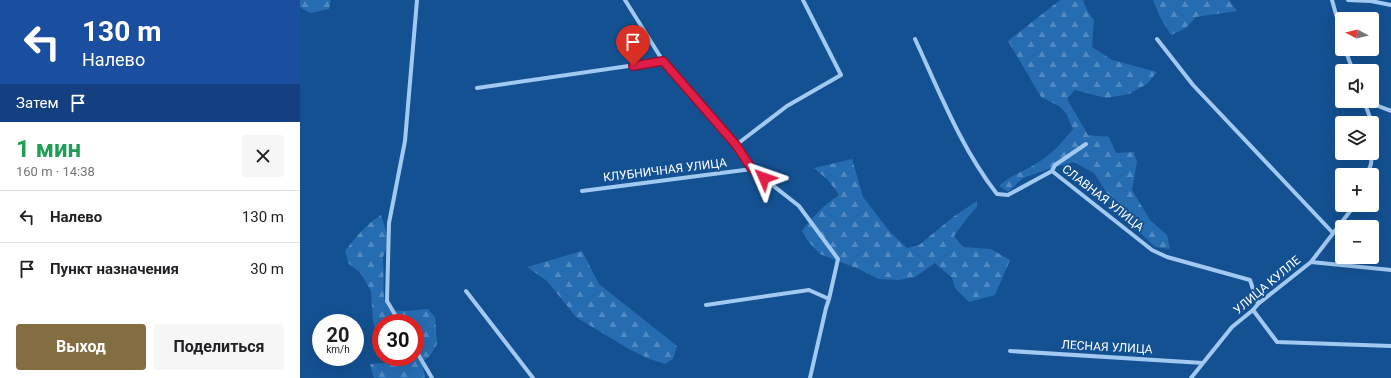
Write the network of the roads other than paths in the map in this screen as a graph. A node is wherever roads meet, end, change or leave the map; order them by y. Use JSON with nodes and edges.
{"nodes":[{"id":1,"x":417,"y":0,"type":"edge"},
{"id":2,"x":625,"y":0,"type":"edge"},
{"id":3,"x":803,"y":0,"type":"edge"},
{"id":4,"x":1332,"y":0,"type":"edge"},
{"id":5,"x":1348,"y":0,"type":"edge"},
{"id":6,"x":1391,"y":5,"type":"edge"},
{"id":7,"x":1335,"y":12,"type":"edge"},
{"id":8,"x":915,"y":39,"type":"dead end"},
{"id":9,"x":1157,"y":39,"type":"dead end"},
{"id":10,"x":663,"y":61,"type":"junction"},
{"id":11,"x":477,"y":88,"type":"dead end"},
{"id":12,"x":1379,"y":106,"type":"edge"},
{"id":13,"x":1391,"y":111,"type":"edge"},
{"id":14,"x":1086,"y":144,"type":"dead end"},
{"id":15,"x":736,"y":145,"type":"junction"},
{"id":16,"x":752,"y":169,"type":"junction"},
{"id":17,"x":1052,"y":171,"type":"junction"},
{"id":18,"x":582,"y":191,"type":"dead end"},
{"id":19,"x":1348,"y":212,"type":"edge"},
{"id":20,"x":1333,"y":233,"type":"junction"},
{"id":21,"x":1311,"y":262,"type":"junction"},
{"id":22,"x":1391,"y":270,"type":"edge"},
{"id":23,"x":466,"y":291,"type":"dead end"},
{"id":24,"x":829,"y":299,"type":"junction"},
{"id":25,"x":1258,"y":304,"type":"junction"},
{"id":26,"x":706,"y":305,"type":"dead end"},
{"id":27,"x":1253,"y":310,"type":"junction"},
{"id":28,"x":395,"y":314,"type":"edge"},
{"id":29,"x":1391,"y":346,"type":"edge"},
{"id":30,"x":1010,"y":351,"type":"dead end"},
{"id":31,"x":1203,"y":363,"type":"junction"},
{"id":32,"x":424,"y":364,"type":"edge"},
{"id":33,"x":432,"y":378,"type":"edge"},
{"id":34,"x":533,"y":378,"type":"edge"},
{"id":35,"x":810,"y":378,"type":"edge"},
{"id":36,"x":1191,"y":378,"type":"edge"}],
"edges":[{"from":1,"to":28,"type":"street"},
{"from":2,"to":10,"type":"street"},
{"from":3,"to":15,"type":"street"},
{"from":4,"to":7,"type":"street"},
{"from":5,"to":6,"type":"street"},
{"from":8,"to":17,"type":"street","name":"СЛАВНАЯ УЛИЦА"},
{"from":9,"to":20,"type":"street"},
{"from":10,"to":11,"type":"street"},
{"from":10,"to":15,"type":"street"},
{"from":12,"to":13,"type":"street"},
{"from":14,"to":17,"type":"street"},
{"from":15,"to":16,"type":"street"},
{"from":16,"to":18,"type":"street","name":"КЛУБНИЧНАЯ УЛИЦА"},
{"from":16,"to":24,"type":"street"},
{"from":17,"to":25,"type":"street","name":"СЛАВНАЯ УЛИЦА"},
{"from":19,"to":20,"type":"street","name":"УЛИЦА КУЛЛЕ"},
{"from":20,"to":21,"type":"street","name":"УЛИЦА КУЛЛЕ"},
{"from":21,"to":22,"type":"street"},
{"from":21,"to":25,"type":"street","name":"УЛИЦА КУЛЛЕ"},
{"from":23,"to":34,"type":"street"},
{"from":24,"to":26,"type":"street"},
{"from":24,"to":35,"type":"street"},
{"from":25,"to":27,"type":"street","name":"УЛИЦА КУЛЛЕ"},
{"from":27,"to":29,"type":"street"},
{"from":27,"to":31,"type":"street","name":"УЛИЦА КУЛЛЕ"},
{"from":30,"to":31,"type":"street","name":"ЛЕСНАЯ УЛИЦА"},
{"from":31,"to":36,"type":"street","name":"УЛИЦА КУЛЛЕ"},
{"from":32,"to":33,"type":"street"}]}
